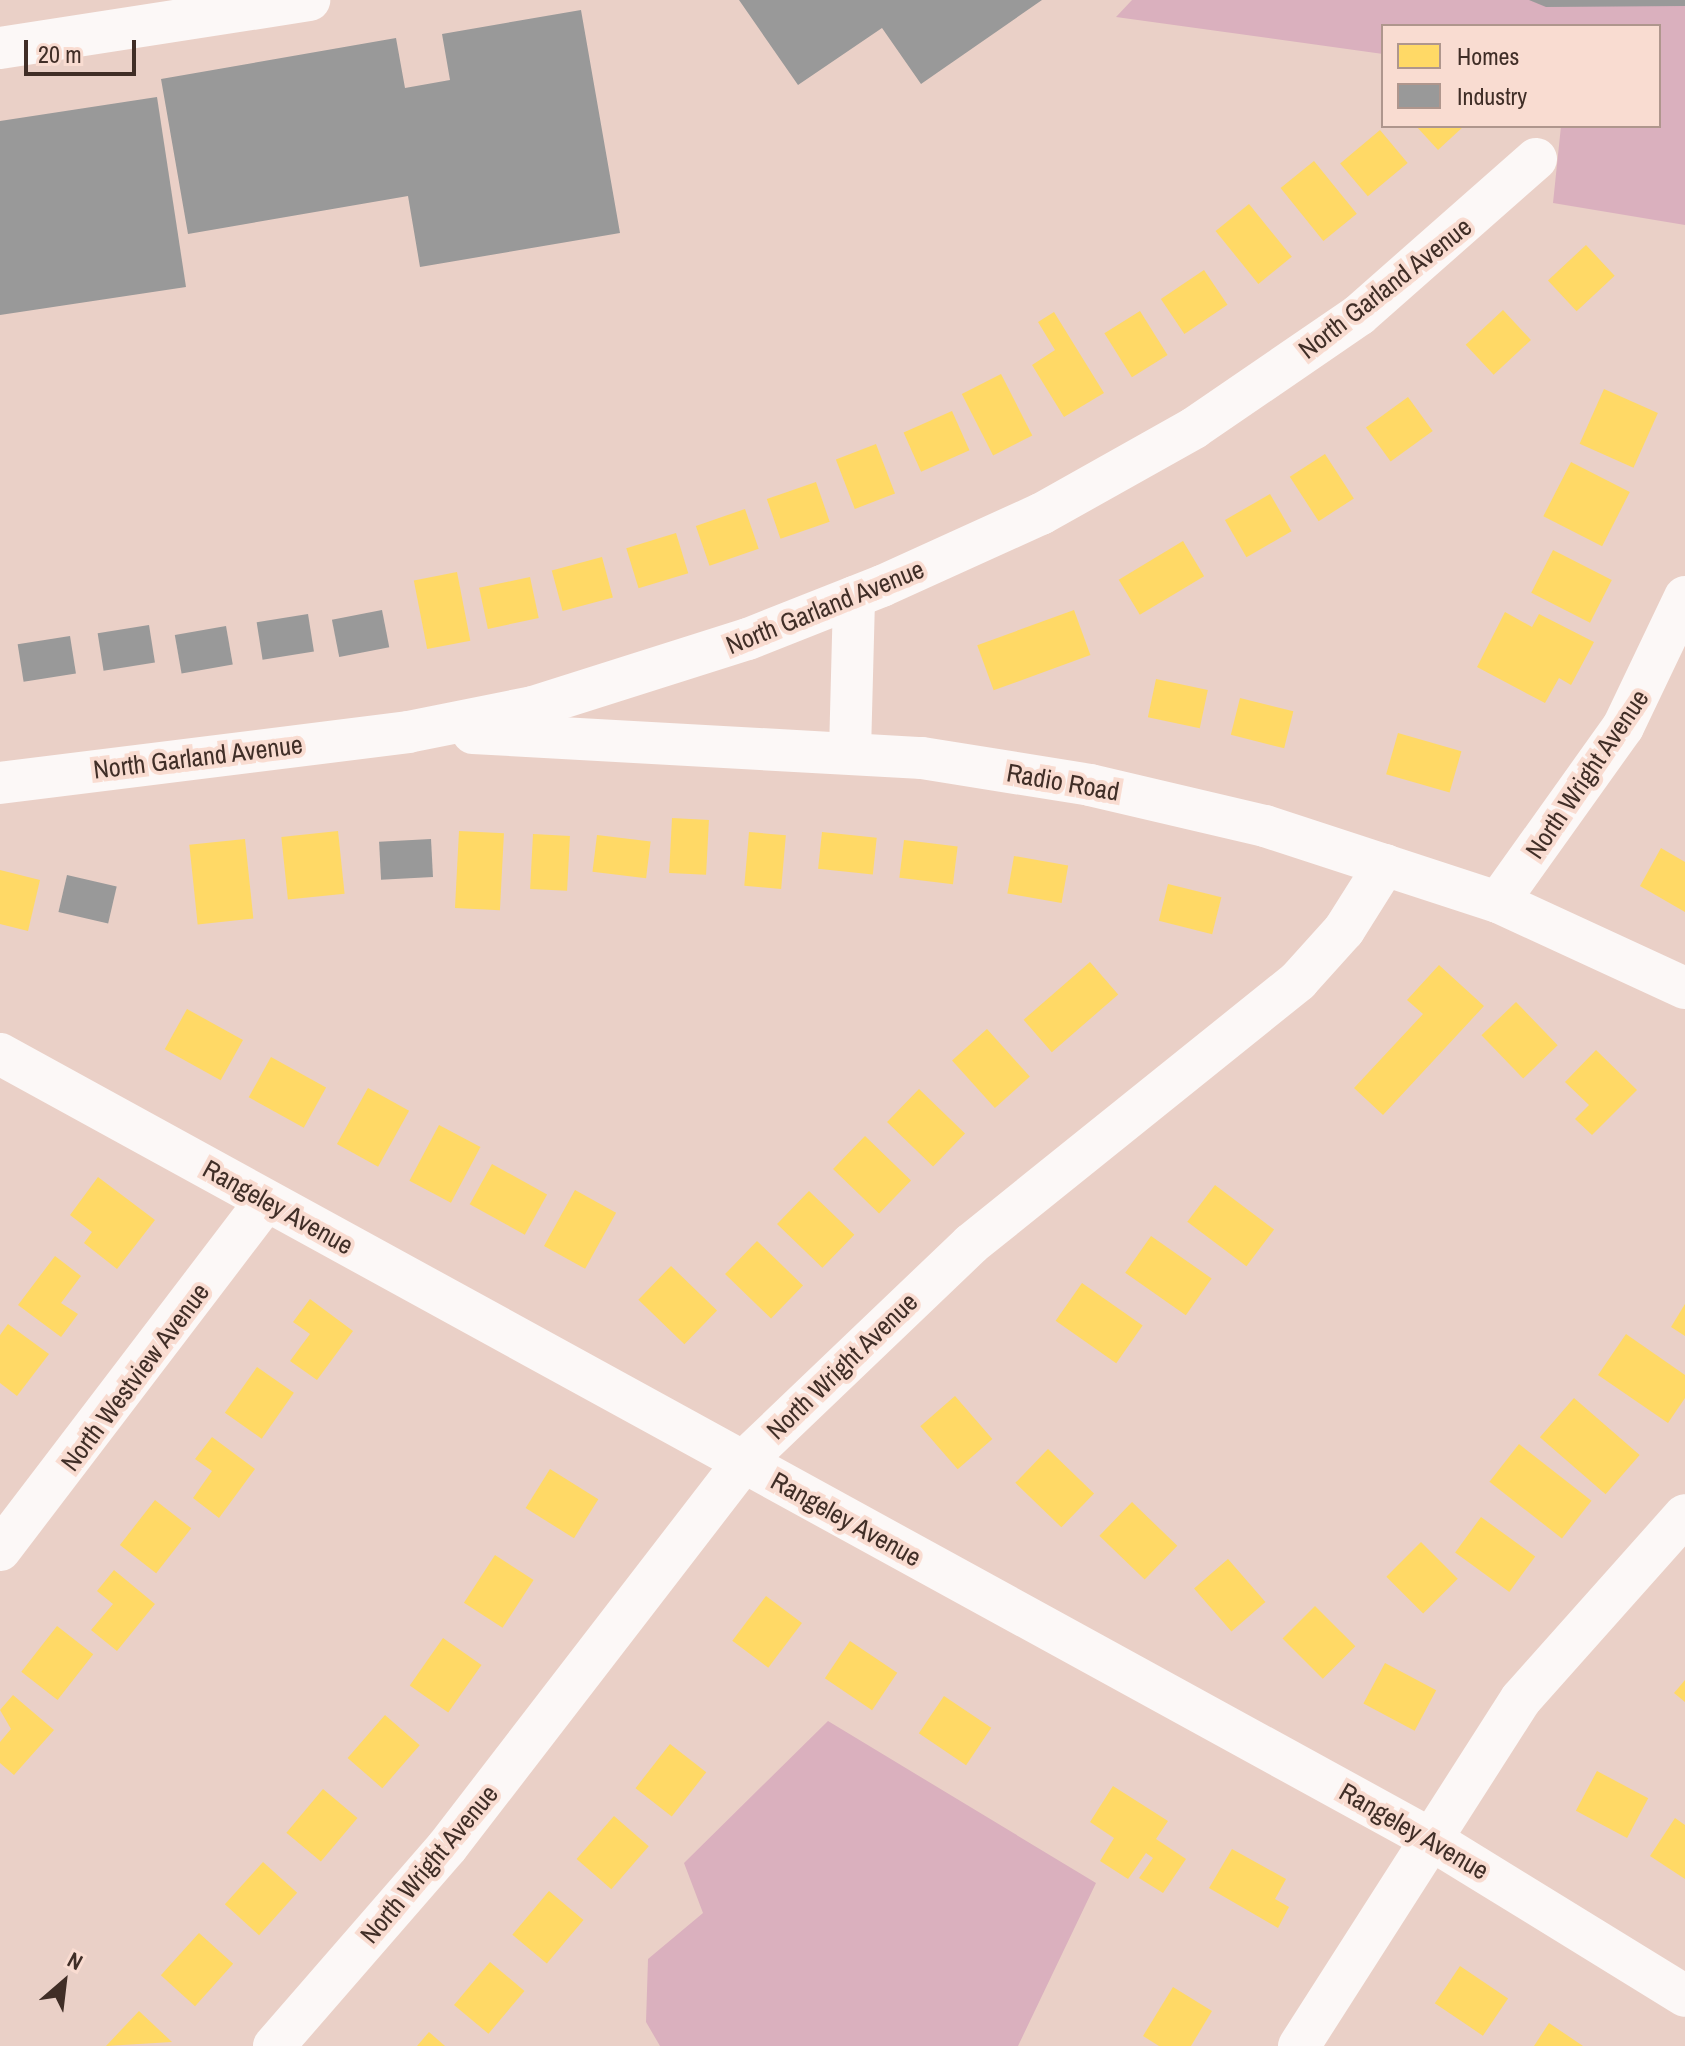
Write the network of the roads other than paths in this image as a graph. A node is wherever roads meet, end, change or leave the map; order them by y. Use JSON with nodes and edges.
{"nodes":[{"id":1,"x":309,"y":0,"type":"edge"},
{"id":2,"x":0,"y":48,"type":"edge"},
{"id":3,"x":1536,"y":159,"type":"dead end"},
{"id":4,"x":854,"y":597,"type":"junction"},
{"id":5,"x":1685,"y":597,"type":"edge"},
{"id":6,"x":408,"y":732,"type":"junction"},
{"id":7,"x":850,"y":752,"type":"junction"},
{"id":8,"x":0,"y":783,"type":"edge"},
{"id":9,"x":1385,"y":865,"type":"junction"},
{"id":10,"x":1498,"y":902,"type":"junction"},
{"id":11,"x":1685,"y":988,"type":"edge"},
{"id":12,"x":0,"y":1054,"type":"edge"},
{"id":13,"x":266,"y":1201,"type":"junction"},
{"id":14,"x":743,"y":1462,"type":"junction"},
{"id":15,"x":1685,"y":1515,"type":"edge"},
{"id":16,"x":0,"y":1550,"type":"edge"},
{"id":17,"x":1427,"y":1837,"type":"junction"},
{"id":18,"x":1685,"y":1996,"type":"edge"},
{"id":19,"x":274,"y":2046,"type":"edge"},
{"id":20,"x":1299,"y":2046,"type":"edge"}],
"edges":[{"from":1,"to":2,"type":"street"},
{"from":3,"to":4,"type":"street","name":"North Garland Avenue"},
{"from":4,"to":6,"type":"street","name":"North Garland Avenue"},
{"from":4,"to":7,"type":"street"},
{"from":5,"to":10,"type":"street","name":"North Wright Avenue"},
{"from":6,"to":7,"type":"street","name":"Radio Road"},
{"from":6,"to":8,"type":"street","name":"North Garland Avenue"},
{"from":7,"to":9,"type":"street","name":"Radio Road"},
{"from":9,"to":10,"type":"street","name":"Radio Road"},
{"from":9,"to":14,"type":"street","name":"North Wright Avenue"},
{"from":10,"to":11,"type":"street","name":"Radio Road"},
{"from":12,"to":13,"type":"street","name":"Rangeley Avenue"},
{"from":13,"to":14,"type":"street","name":"Rangeley Avenue"},
{"from":13,"to":16,"type":"street","name":"North Westview Avenue"},
{"from":14,"to":17,"type":"street","name":"Rangeley Avenue"},
{"from":14,"to":19,"type":"street","name":"North Wright Avenue"},
{"from":15,"to":17,"type":"street"},
{"from":17,"to":18,"type":"street","name":"Rangeley Avenue"},
{"from":17,"to":20,"type":"street"}]}
